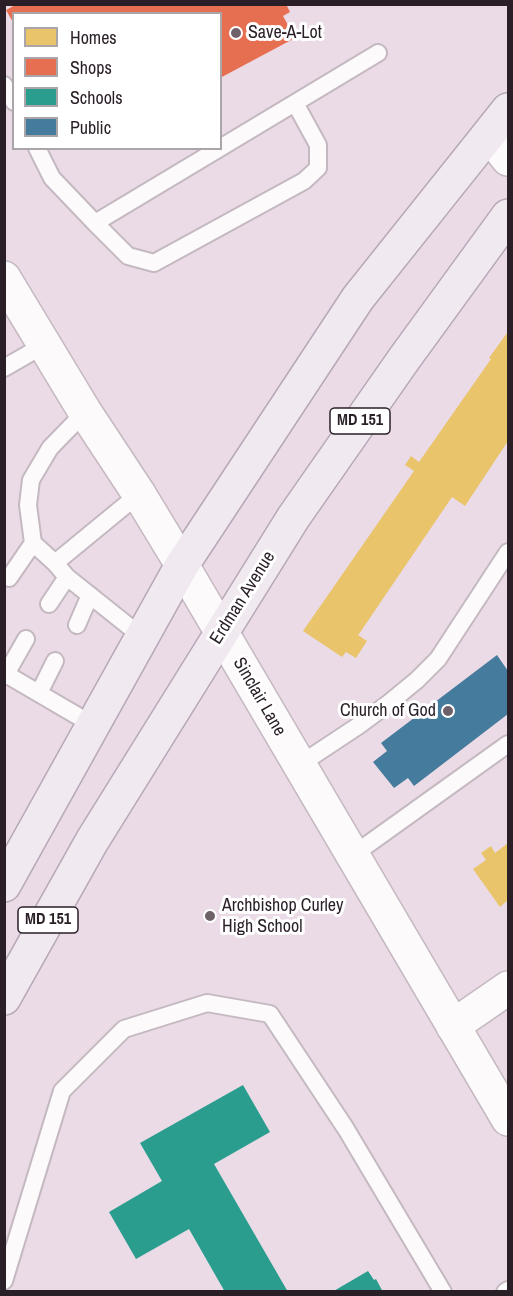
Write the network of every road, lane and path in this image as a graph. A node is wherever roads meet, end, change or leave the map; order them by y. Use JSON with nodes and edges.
{"nodes":[{"id":1,"x":378,"y":53,"type":"dead end"},
{"id":2,"x":4,"y":85,"type":"edge"},
{"id":3,"x":12,"y":99,"type":"edge"},
{"id":4,"x":295,"y":103,"type":"junction"},
{"id":5,"x":502,"y":135,"type":"edge"},
{"id":6,"x":222,"y":147,"type":"edge"},
{"id":7,"x":38,"y":150,"type":"edge"},
{"id":8,"x":217,"y":150,"type":"edge"},
{"id":9,"x":508,"y":216,"type":"edge"},
{"id":10,"x":95,"y":223,"type":"junction"},
{"id":11,"x":4,"y":278,"type":"edge"},
{"id":12,"x":44,"y":345,"type":"junction"},
{"id":13,"x":4,"y":369,"type":"edge"},
{"id":14,"x":85,"y":412,"type":"junction"},
{"id":15,"x":139,"y":494,"type":"junction"},
{"id":16,"x":33,"y":543,"type":"junction"},
{"id":17,"x":508,"y":552,"type":"edge"},
{"id":18,"x":55,"y":563,"type":"junction"},
{"id":19,"x":182,"y":565,"type":"junction"},
{"id":20,"x":67,"y":577,"type":"junction"},
{"id":21,"x":9,"y":578,"type":"dead end"},
{"id":22,"x":90,"y":595,"type":"junction"},
{"id":23,"x":49,"y":604,"type":"dead end"},
{"id":24,"x":76,"y":625,"type":"dead end"},
{"id":25,"x":222,"y":632,"type":"junction"},
{"id":26,"x":141,"y":636,"type":"junction"},
{"id":27,"x":26,"y":639,"type":"dead end"},
{"id":28,"x":55,"y":661,"type":"dead end"},
{"id":29,"x":5,"y":673,"type":"edge"},
{"id":30,"x":39,"y":693,"type":"junction"},
{"id":31,"x":93,"y":725,"type":"junction"},
{"id":32,"x":508,"y":744,"type":"edge"},
{"id":33,"x":299,"y":765,"type":"junction"},
{"id":34,"x":353,"y":855,"type":"junction"},
{"id":35,"x":4,"y":885,"type":"edge"},
{"id":36,"x":508,"y":988,"type":"edge"},
{"id":37,"x":4,"y":998,"type":"edge"},
{"id":38,"x":453,"y":1026,"type":"junction"},
{"id":39,"x":508,"y":1119,"type":"edge"},
{"id":40,"x":4,"y":1281,"type":"edge"},
{"id":41,"x":443,"y":1292,"type":"edge"}],
"edges":[{"from":1,"to":4,"type":"lane"},
{"from":2,"to":3,"type":"lane"},
{"from":4,"to":6,"type":"lane"},
{"from":4,"to":10,"type":"lane"},
{"from":5,"to":19,"type":"main road","number":"MD 151"},
{"from":7,"to":10,"type":"lane"},
{"from":8,"to":10,"type":"lane"},
{"from":9,"to":25,"type":"main road","name":"Erdman Avenue","number":"MD 151"},
{"from":11,"to":12,"type":"main road","name":"Sinclair Lane"},
{"from":12,"to":13,"type":"lane"},
{"from":12,"to":14,"type":"main road","name":"Sinclair Lane"},
{"from":14,"to":15,"type":"main road","name":"Sinclair Lane"},
{"from":14,"to":16,"type":"lane"},
{"from":15,"to":18,"type":"lane"},
{"from":15,"to":19,"type":"main road","name":"Sinclair Lane"},
{"from":16,"to":18,"type":"lane"},
{"from":16,"to":21,"type":"lane"},
{"from":17,"to":33,"type":"lane"},
{"from":18,"to":20,"type":"lane"},
{"from":19,"to":25,"type":"main road","name":"Sinclair Lane"},
{"from":19,"to":26,"type":"main road","number":"MD 151"},
{"from":20,"to":22,"type":"lane"},
{"from":20,"to":23,"type":"lane"},
{"from":22,"to":24,"type":"lane"},
{"from":22,"to":26,"type":"lane"},
{"from":25,"to":33,"type":"main road","name":"Sinclair Lane"},
{"from":25,"to":37,"type":"main road","name":"Erdman Avenue","number":"MD 151"},
{"from":26,"to":31,"type":"main road","number":"MD 151"},
{"from":27,"to":29,"type":"lane"},
{"from":28,"to":30,"type":"lane"},
{"from":29,"to":30,"type":"lane"},
{"from":30,"to":31,"type":"lane"},
{"from":31,"to":35,"type":"main road","number":"MD 151"},
{"from":32,"to":34,"type":"lane"},
{"from":33,"to":34,"type":"main road","name":"Sinclair Lane"},
{"from":34,"to":38,"type":"main road","name":"Sinclair Lane"},
{"from":36,"to":38,"type":"main road"},
{"from":38,"to":39,"type":"main road","name":"Sinclair Lane"},
{"from":40,"to":41,"type":"lane"}]}
